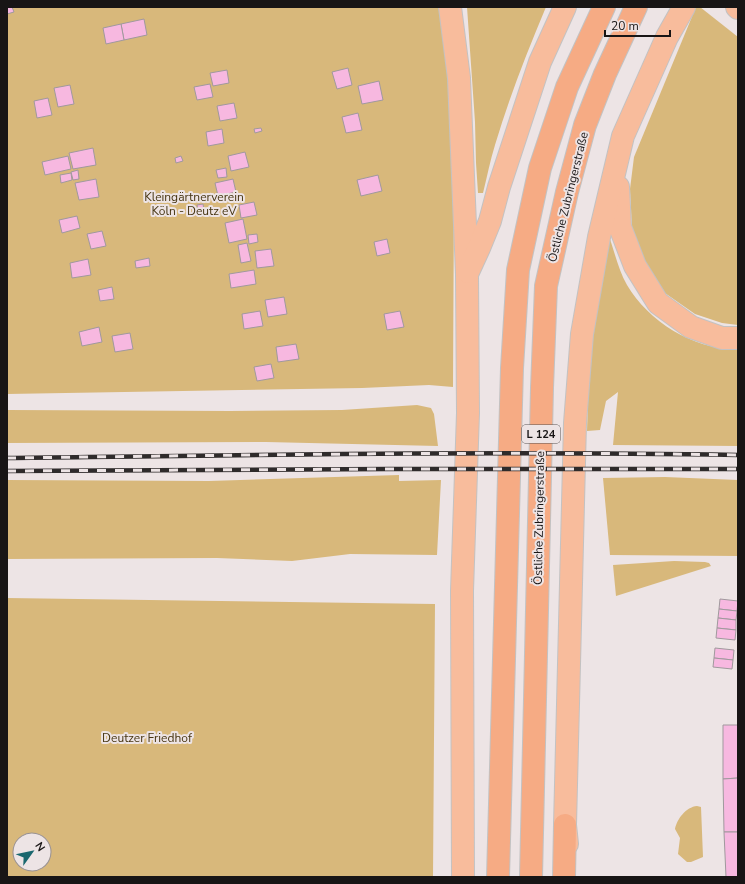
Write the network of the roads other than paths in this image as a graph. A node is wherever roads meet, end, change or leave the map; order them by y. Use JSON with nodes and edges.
{"nodes":[{"id":1,"x":450,"y":7,"type":"edge"},
{"id":2,"x":566,"y":7,"type":"edge"},
{"id":3,"x":604,"y":7,"type":"edge"},
{"id":4,"x":636,"y":7,"type":"edge"},
{"id":5,"x":684,"y":7,"type":"edge"},
{"id":6,"x":623,"y":136,"type":"junction"},
{"id":7,"x":467,"y":274,"type":"junction"},
{"id":8,"x":738,"y":338,"type":"edge"},
{"id":9,"x":565,"y":825,"type":"junction"},
{"id":10,"x":463,"y":877,"type":"edge"},
{"id":11,"x":498,"y":877,"type":"edge"},
{"id":12,"x":531,"y":877,"type":"edge"},
{"id":13,"x":564,"y":877,"type":"edge"},
{"id":14,"x":569,"y":877,"type":"edge"}],
"edges":[{"from":1,"to":7,"type":"highway"},
{"from":2,"to":7,"type":"highway"},
{"from":3,"to":11,"type":"highway","number":"L 124"},
{"from":4,"to":12,"type":"highway","name":"Östliche Zubringerstraße","number":"L 124"},
{"from":5,"to":6,"type":"highway"},
{"from":6,"to":8,"type":"highway"},
{"from":6,"to":9,"type":"highway"},
{"from":7,"to":10,"type":"highway"},
{"from":9,"to":13,"type":"highway"},
{"from":9,"to":14,"type":"highway"}]}
